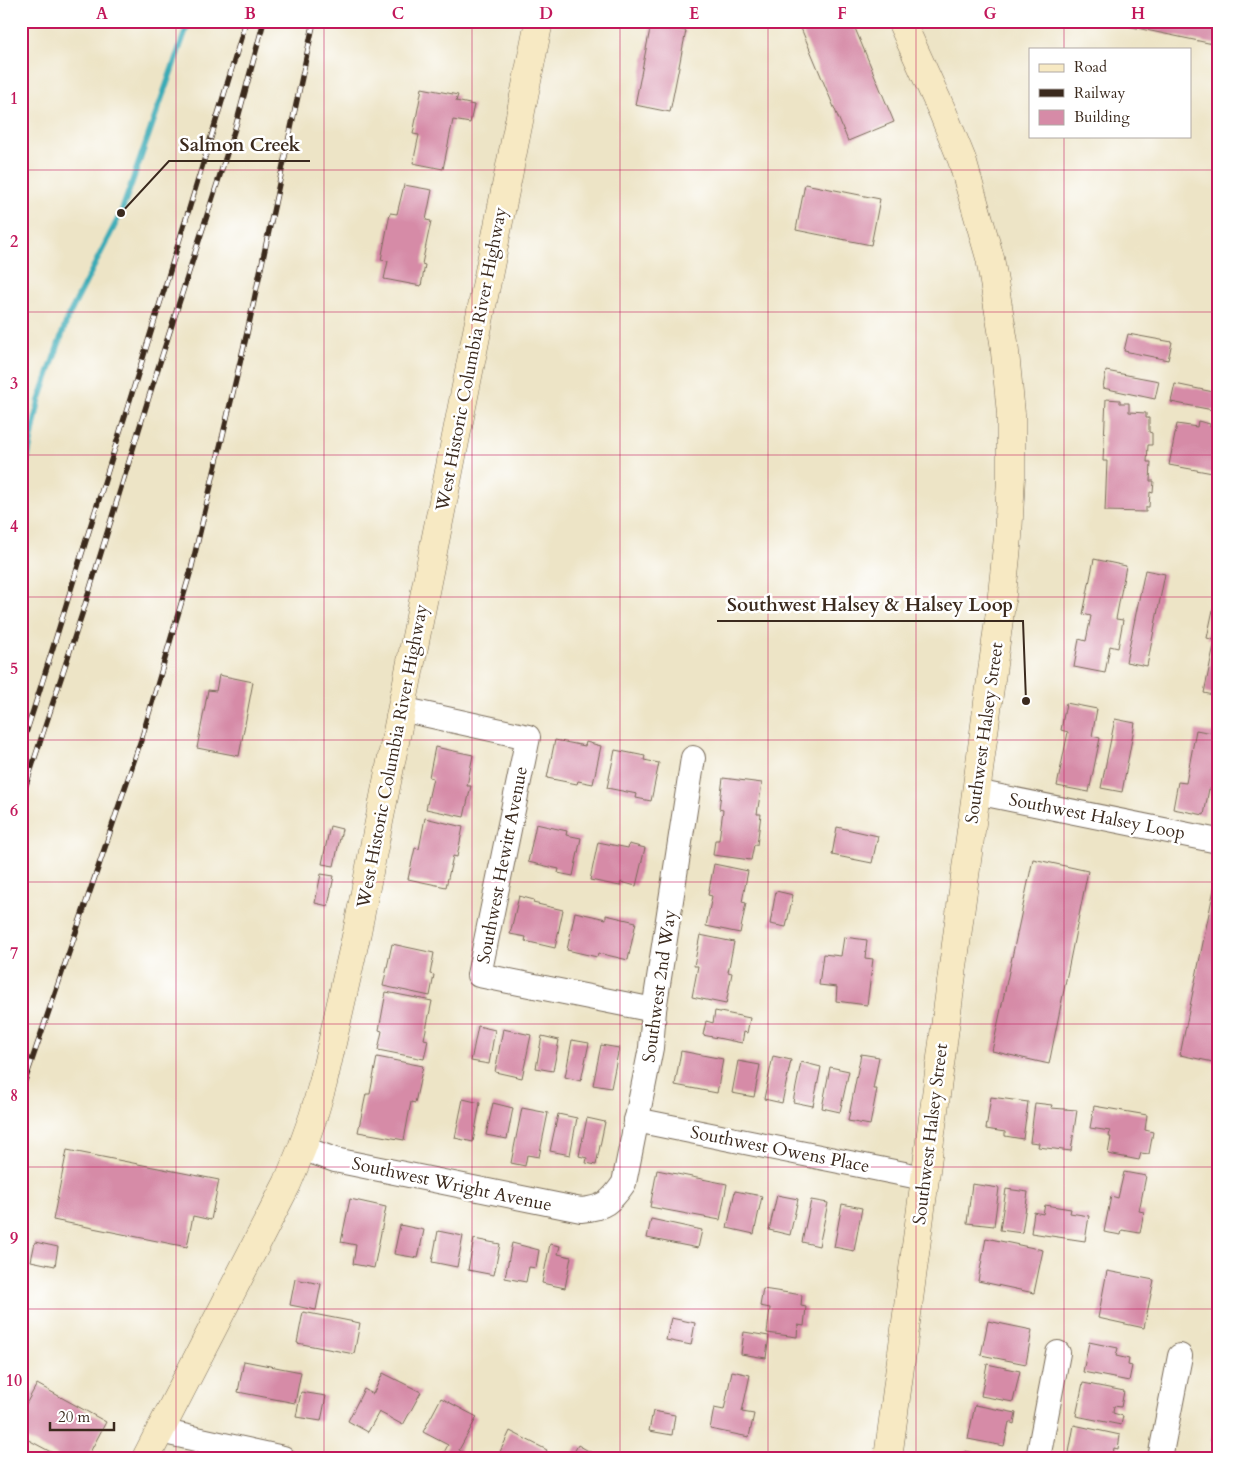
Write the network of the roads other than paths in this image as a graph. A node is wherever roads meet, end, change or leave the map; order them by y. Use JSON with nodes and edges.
{"nodes":[{"id":1,"x":539,"y":21,"type":"edge"},
{"id":2,"x":901,"y":21,"type":"edge"},
{"id":3,"x":401,"y":710,"type":"junction"},
{"id":4,"x":693,"y":758,"type":"dead end"},
{"id":5,"x":976,"y":792,"type":"junction"},
{"id":6,"x":1218,"y":841,"type":"edge"},
{"id":7,"x":654,"y":1010,"type":"junction"},
{"id":8,"x":636,"y":1120,"type":"junction"},
{"id":9,"x":302,"y":1148,"type":"junction"},
{"id":10,"x":924,"y":1178,"type":"junction"},
{"id":11,"x":604,"y":1205,"type":"joint"},
{"id":12,"x":1058,"y":1354,"type":"dead end"},
{"id":13,"x":1180,"y":1356,"type":"dead end"},
{"id":14,"x":160,"y":1431,"type":"junction"},
{"id":15,"x":146,"y":1458,"type":"edge"},
{"id":16,"x":283,"y":1458,"type":"edge"},
{"id":17,"x":888,"y":1458,"type":"edge"},
{"id":18,"x":1038,"y":1458,"type":"edge"},
{"id":19,"x":1160,"y":1458,"type":"edge"}],
"edges":[{"from":1,"to":3,"type":"street","name":"West Historic Columbia River Highway"},
{"from":2,"to":5,"type":"street","name":"Southwest Halsey Street"},
{"from":3,"to":7,"type":"street","name":"Southwest Hewitt Avenue"},
{"from":3,"to":9,"type":"street","name":"West Historic Columbia River Highway"},
{"from":4,"to":7,"type":"street","name":"Southwest 2nd Way"},
{"from":5,"to":6,"type":"street","name":"Southwest Halsey Loop"},
{"from":5,"to":10,"type":"street","name":"Southwest Halsey Street"},
{"from":7,"to":8,"type":"street","name":"Southwest 2nd Way"},
{"from":8,"to":10,"type":"street","name":"Southwest Owens Place"},
{"from":8,"to":11,"type":"street","name":"Southwest 2nd Way"},
{"from":9,"to":11,"type":"street","name":"Southwest Wright Avenue"},
{"from":9,"to":14,"type":"street","name":"West Historic Columbia River Highway"},
{"from":10,"to":17,"type":"street","name":"Southwest Halsey Street"},
{"from":12,"to":18,"type":"street"},
{"from":13,"to":19,"type":"street"},
{"from":14,"to":15,"type":"street","name":"West Historic Columbia River Highway"},
{"from":14,"to":16,"type":"street"}]}
